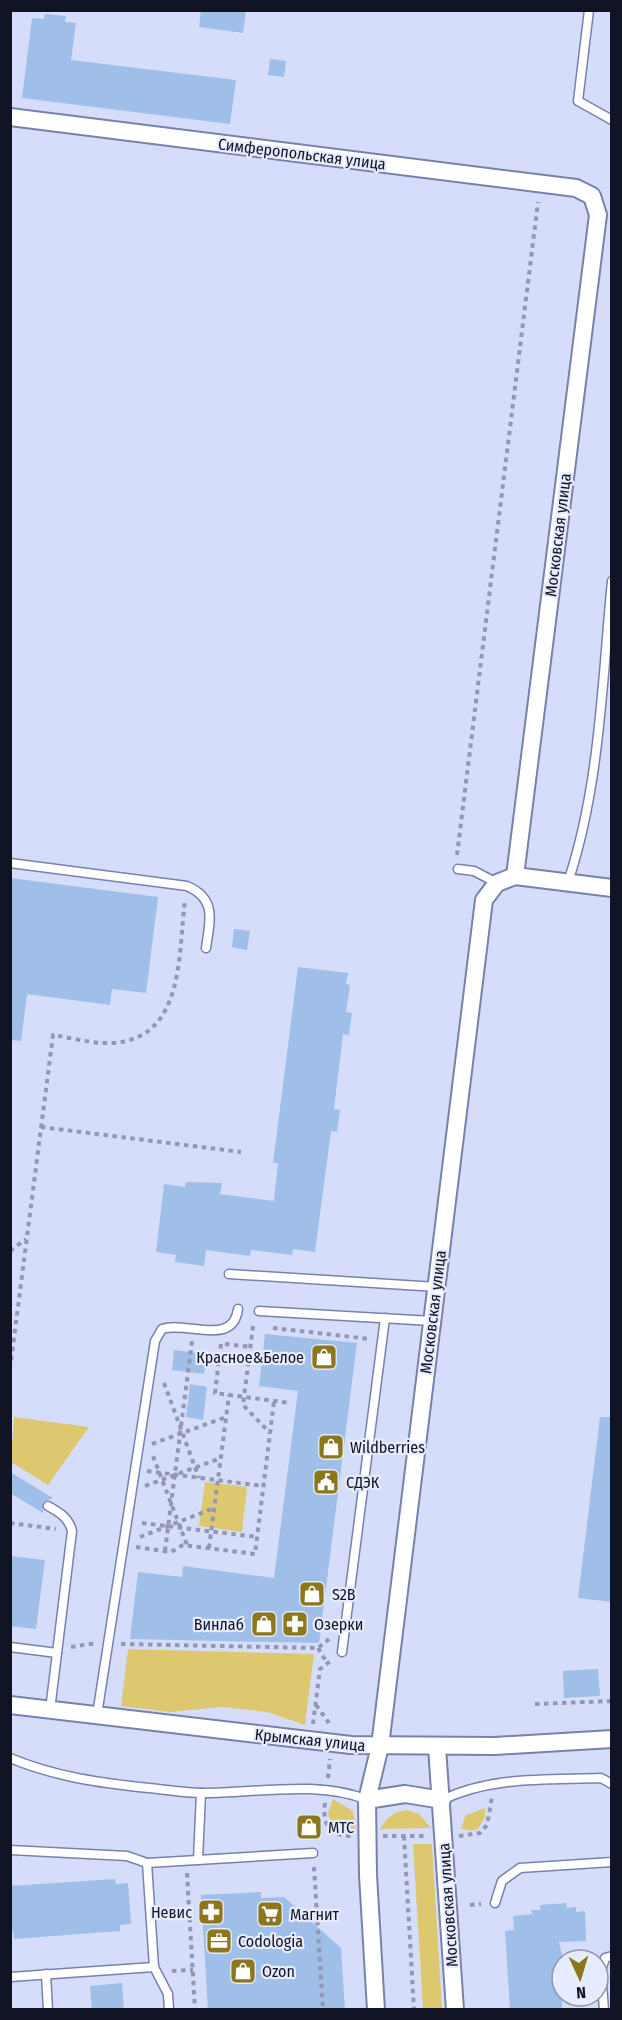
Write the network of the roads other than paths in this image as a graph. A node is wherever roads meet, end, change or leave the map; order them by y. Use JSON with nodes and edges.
{"nodes":[{"id":1,"x":589,"y":10,"type":"edge"},
{"id":2,"x":10,"y":117,"type":"edge"},
{"id":3,"x":612,"y":120,"type":"edge"},
{"id":4,"x":592,"y":196,"type":"joint"},
{"id":5,"x":612,"y":581,"type":"edge"},
{"id":6,"x":10,"y":863,"type":"edge"},
{"id":7,"x":458,"y":869,"type":"dead end"},
{"id":8,"x":515,"y":876,"type":"junction"},
{"id":9,"x":568,"y":882,"type":"junction"},
{"id":10,"x":497,"y":883,"type":"junction"},
{"id":11,"x":612,"y":888,"type":"edge"},
{"id":12,"x":206,"y":948,"type":"dead end"},
{"id":13,"x":229,"y":1274,"type":"dead end"},
{"id":14,"x":436,"y":1287,"type":"junction"},
{"id":15,"x":237,"y":1309,"type":"dead end"},
{"id":16,"x":259,"y":1311,"type":"dead end"},
{"id":17,"x":385,"y":1318,"type":"junction"},
{"id":18,"x":432,"y":1321,"type":"junction"},
{"id":19,"x":48,"y":1506,"type":"dead end"},
{"id":20,"x":10,"y":1647,"type":"edge"},
{"id":21,"x":342,"y":1652,"type":"road end"},
{"id":22,"x":57,"y":1653,"type":"junction"},
{"id":23,"x":10,"y":1705,"type":"edge"},
{"id":24,"x":50,"y":1710,"type":"junction"},
{"id":25,"x":97,"y":1715,"type":"junction"},
{"id":26,"x":612,"y":1739,"type":"edge"},
{"id":27,"x":380,"y":1746,"type":"junction"},
{"id":28,"x":437,"y":1747,"type":"junction"},
{"id":29,"x":10,"y":1758,"type":"edge"},
{"id":30,"x":612,"y":1784,"type":"edge"},
{"id":31,"x":201,"y":1793,"type":"junction"},
{"id":32,"x":367,"y":1800,"type":"junction"},
{"id":33,"x":442,"y":1800,"type":"junction"},
{"id":34,"x":10,"y":1850,"type":"edge"},
{"id":35,"x":313,"y":1852,"type":"road end"},
{"id":36,"x":198,"y":1860,"type":"junction"},
{"id":37,"x":612,"y":1862,"type":"edge"},
{"id":38,"x":147,"y":1863,"type":"junction"},
{"id":39,"x":495,"y":1903,"type":"dead end"},
{"id":40,"x":612,"y":1956,"type":"edge"},
{"id":41,"x":154,"y":1967,"type":"junction"},
{"id":42,"x":46,"y":1974,"type":"junction"},
{"id":43,"x":10,"y":1977,"type":"edge"},
{"id":44,"x":48,"y":2010,"type":"edge"},
{"id":45,"x":169,"y":2010,"type":"edge"},
{"id":46,"x":376,"y":2010,"type":"edge"},
{"id":47,"x":455,"y":2010,"type":"edge"},
{"id":48,"x":604,"y":2010,"type":"edge"}],
"edges":[{"from":1,"to":3,"type":"lane"},
{"from":2,"to":4,"type":"street","name":"Симферопольская улица"},
{"from":4,"to":8,"type":"street","name":"Московская улица"},
{"from":5,"to":9,"type":"lane"},
{"from":6,"to":12,"type":"lane"},
{"from":7,"to":10,"type":"lane"},
{"from":8,"to":9,"type":"street"},
{"from":8,"to":10,"type":"street"},
{"from":9,"to":11,"type":"street"},
{"from":10,"to":14,"type":"street","name":"Московская улица"},
{"from":13,"to":14,"type":"lane"},
{"from":14,"to":18,"type":"street","name":"Московская улица"},
{"from":15,"to":25,"type":"lane"},
{"from":16,"to":17,"type":"lane"},
{"from":17,"to":18,"type":"lane"},
{"from":17,"to":21,"type":"lane"},
{"from":18,"to":27,"type":"street","name":"Московская улица"},
{"from":19,"to":22,"type":"lane"},
{"from":20,"to":22,"type":"lane"},
{"from":22,"to":24,"type":"lane"},
{"from":23,"to":24,"type":"street","name":"Крымская улица"},
{"from":24,"to":25,"type":"street","name":"Крымская улица"},
{"from":25,"to":27,"type":"street","name":"Крымская улица"},
{"from":26,"to":28,"type":"street","name":"Крымская улица"},
{"from":27,"to":28,"type":"street","name":"Крымская улица"},
{"from":27,"to":32,"type":"street","name":"Московская улица"},
{"from":28,"to":33,"type":"street","name":"Московская улица"},
{"from":29,"to":31,"type":"lane"},
{"from":30,"to":33,"type":"lane"},
{"from":31,"to":32,"type":"lane"},
{"from":31,"to":36,"type":"lane"},
{"from":32,"to":33,"type":"street"},
{"from":32,"to":46,"type":"street"},
{"from":33,"to":47,"type":"street","name":"Московская улица"},
{"from":34,"to":38,"type":"lane"},
{"from":35,"to":36,"type":"lane"},
{"from":36,"to":38,"type":"lane"},
{"from":37,"to":39,"type":"lane"},
{"from":38,"to":41,"type":"lane"},
{"from":40,"to":48,"type":"lane"},
{"from":41,"to":42,"type":"lane"},
{"from":41,"to":45,"type":"lane"},
{"from":42,"to":43,"type":"lane"},
{"from":42,"to":44,"type":"lane"}]}
